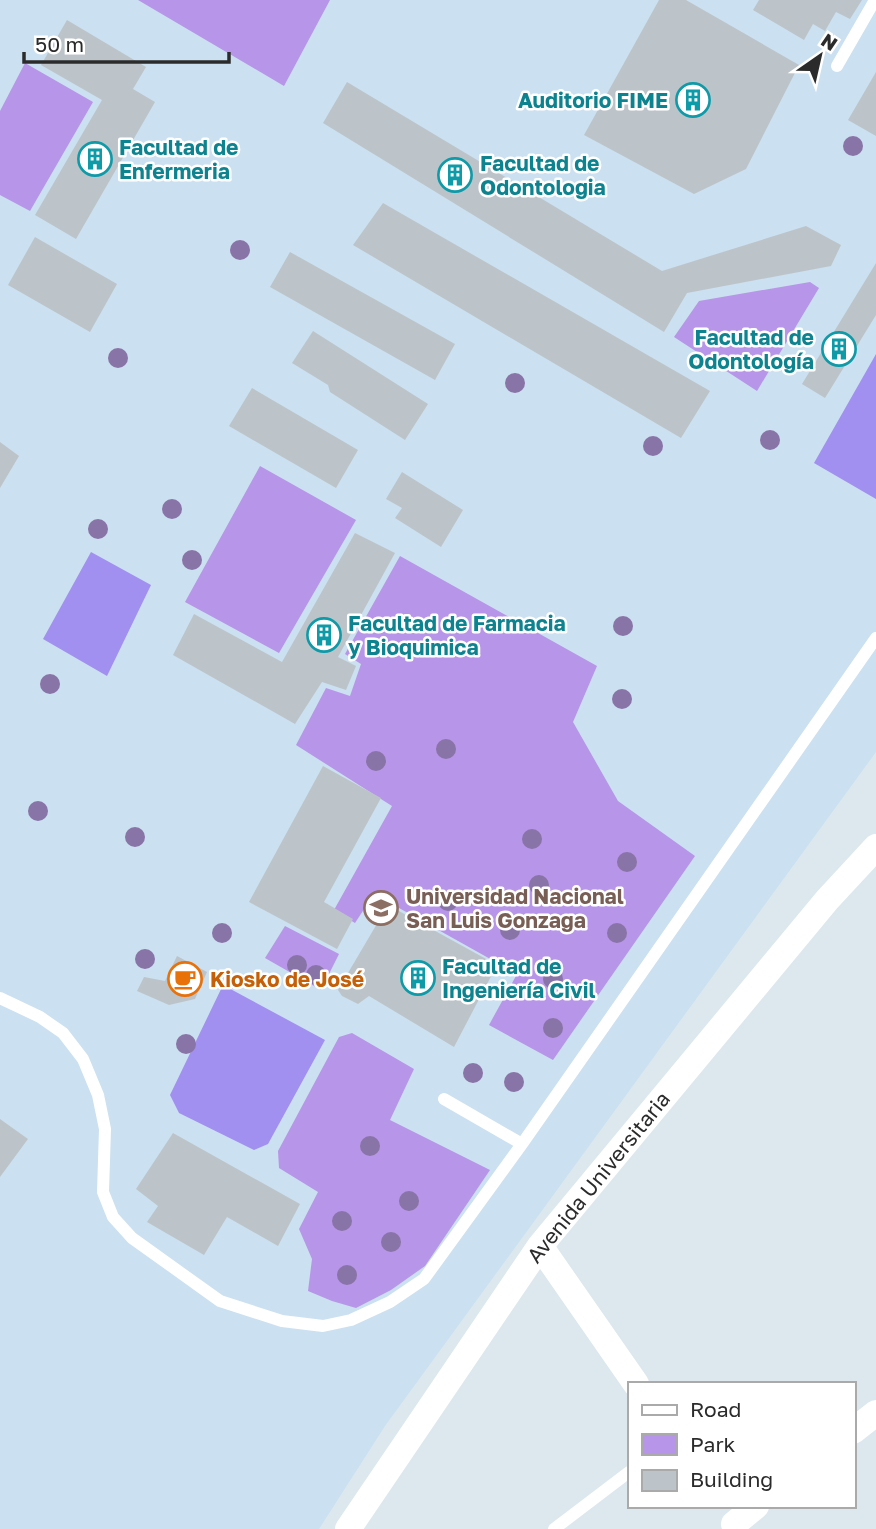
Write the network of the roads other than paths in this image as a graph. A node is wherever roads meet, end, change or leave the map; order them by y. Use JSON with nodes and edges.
{"nodes":[{"id":1,"x":875,"y":0,"type":"edge"},
{"id":2,"x":837,"y":66,"type":"dead end"},
{"id":3,"x":876,"y":638,"type":"edge"},
{"id":4,"x":876,"y":847,"type":"edge"},
{"id":5,"x":0,"y":999,"type":"edge"},
{"id":6,"x":444,"y":1099,"type":"dead end"},
{"id":7,"x":522,"y":1144,"type":"junction"},
{"id":8,"x":540,"y":1246,"type":"junction"},
{"id":9,"x":635,"y":1382,"type":"edge"},
{"id":10,"x":876,"y":1413,"type":"edge"},
{"id":11,"x":855,"y":1429,"type":"edge"},
{"id":12,"x":628,"y":1473,"type":"edge"},
{"id":13,"x":752,"y":1508,"type":"edge"},
{"id":14,"x":731,"y":1520,"type":"edge"},
{"id":15,"x":348,"y":1529,"type":"edge"},
{"id":16,"x":554,"y":1529,"type":"edge"}],
"edges":[{"from":1,"to":2,"type":"lane"},
{"from":3,"to":7,"type":"lane"},
{"from":4,"to":8,"type":"street","name":"Avenida Universitaria"},
{"from":5,"to":7,"type":"lane"},
{"from":6,"to":7,"type":"lane"},
{"from":8,"to":9,"type":"street"},
{"from":8,"to":15,"type":"street","name":"Avenida Universitaria"},
{"from":10,"to":11,"type":"street"},
{"from":12,"to":16,"type":"lane"},
{"from":13,"to":14,"type":"street"}]}
